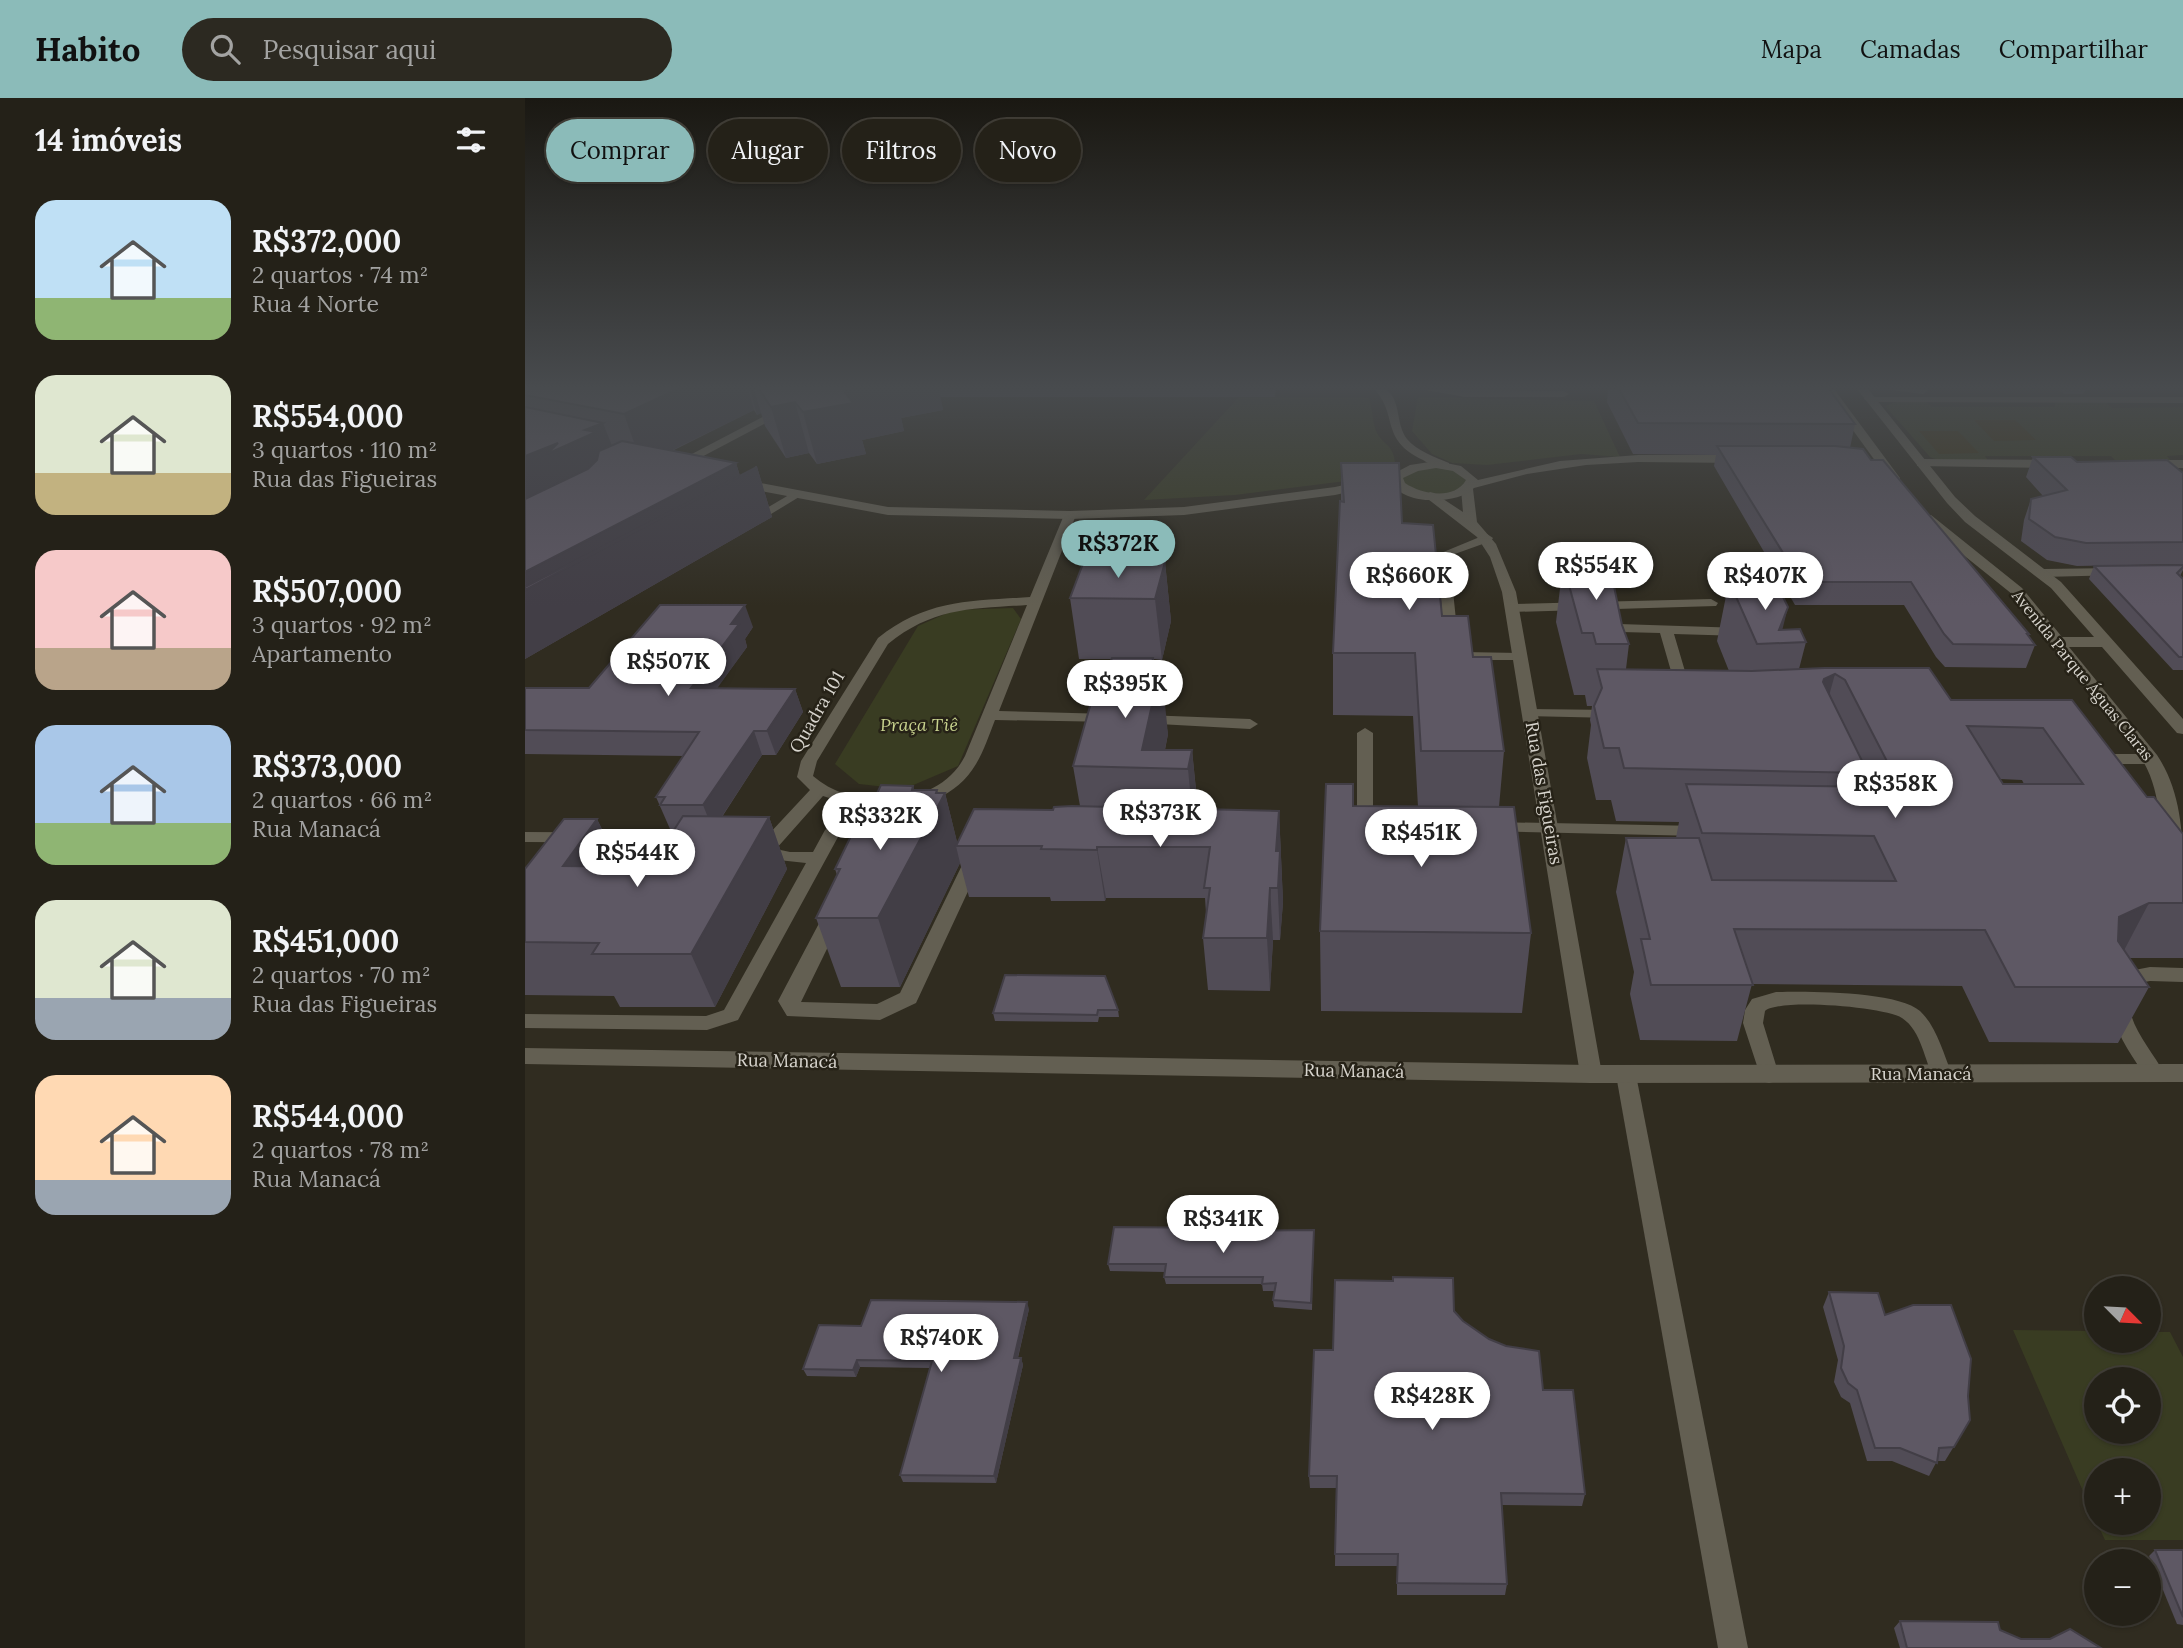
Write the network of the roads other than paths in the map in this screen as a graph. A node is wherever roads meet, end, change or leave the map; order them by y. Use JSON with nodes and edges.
{"nodes":[{"id":1,"x":685,"y":461,"type":"edge"},
{"id":2,"x":687,"y":461,"type":"edge"},
{"id":3,"x":1406,"y":461,"type":"edge"},
{"id":4,"x":1436,"y":461,"type":"edge"},
{"id":5,"x":1620,"y":461,"type":"edge"},
{"id":6,"x":1876,"y":461,"type":"edge"},
{"id":7,"x":1921,"y":463,"type":"joint"},
{"id":8,"x":2072,"y":464,"type":"edge"},
{"id":9,"x":2127,"y":464,"type":"edge"},
{"id":10,"x":2183,"y":464,"type":"edge"},
{"id":11,"x":1450,"y":467,"type":"junction"},
{"id":12,"x":1536,"y":469,"type":"junction"},
{"id":13,"x":699,"y":473,"type":"edge"},
{"id":14,"x":1401,"y":474,"type":"junction"},
{"id":15,"x":668,"y":477,"type":"edge"},
{"id":16,"x":719,"y":480,"type":"dead end"},
{"id":17,"x":1469,"y":487,"type":"junction"},
{"id":18,"x":1335,"y":491,"type":"junction"},
{"id":19,"x":1413,"y":493,"type":"junction"},
{"id":20,"x":798,"y":494,"type":"junction"},
{"id":21,"x":1430,"y":496,"type":"junction"},
{"id":22,"x":1070,"y":515,"type":"junction"},
{"id":23,"x":1471,"y":521,"type":"junction"},
{"id":24,"x":739,"y":528,"type":"dead end"},
{"id":25,"x":1487,"y":538,"type":"junction"},
{"id":26,"x":2127,"y":572,"type":"edge"},
{"id":27,"x":2043,"y":573,"type":"junction"},
{"id":28,"x":1035,"y":601,"type":"junction"},
{"id":29,"x":1711,"y":603,"type":"dead end"},
{"id":30,"x":1512,"y":608,"type":"junction"},
{"id":31,"x":1666,"y":630,"type":"junction"},
{"id":32,"x":1763,"y":633,"type":"edge"},
{"id":33,"x":2059,"y":642,"type":"junction"},
{"id":34,"x":2108,"y":642,"type":"junction"},
{"id":35,"x":1617,"y":656,"type":"edge"},
{"id":36,"x":1520,"y":657,"type":"junction"},
{"id":37,"x":1654,"y":683,"type":"edge"},
{"id":38,"x":1530,"y":713,"type":"junction"},
{"id":39,"x":2176,"y":713,"type":"edge"},
{"id":40,"x":1635,"y":714,"type":"edge"},
{"id":41,"x":990,"y":715,"type":"junction"},
{"id":42,"x":1250,"y":724,"type":"dead end"},
{"id":43,"x":2183,"y":729,"type":"edge"},
{"id":44,"x":1365,"y":733,"type":"dead end"},
{"id":45,"x":2151,"y":759,"type":"junction"},
{"id":46,"x":2117,"y":783,"type":"edge"},
{"id":47,"x":819,"y":790,"type":"junction"},
{"id":48,"x":913,"y":801,"type":"junction"},
{"id":49,"x":862,"y":804,"type":"junction"},
{"id":50,"x":906,"y":822,"type":"edge"},
{"id":51,"x":1394,"y":824,"type":"edge"},
{"id":52,"x":1471,"y":826,"type":"edge"},
{"id":53,"x":1550,"y":828,"type":"junction"},
{"id":54,"x":1711,"y":831,"type":"edge"},
{"id":55,"x":525,"y":837,"type":"edge"},
{"id":56,"x":705,"y":838,"type":"edge"},
{"id":57,"x":746,"y":838,"type":"edge"},
{"id":58,"x":771,"y":840,"type":"junction"},
{"id":59,"x":954,"y":846,"type":"edge"},
{"id":60,"x":819,"y":857,"type":"junction"},
{"id":61,"x":2183,"y":861,"type":"edge"},
{"id":62,"x":844,"y":895,"type":"edge"},
{"id":63,"x":2183,"y":975,"type":"edge"},
{"id":64,"x":525,"y":1021,"type":"edge"},
{"id":65,"x":525,"y":1056,"type":"edge"},
{"id":66,"x":2154,"y":1073,"type":"junction"},
{"id":67,"x":2183,"y":1073,"type":"edge"},
{"id":68,"x":1591,"y":1074,"type":"junction"},
{"id":69,"x":1626,"y":1074,"type":"junction"},
{"id":70,"x":1942,"y":1074,"type":"junction"},
{"id":71,"x":1769,"y":1075,"type":"junction"},
{"id":72,"x":1733,"y":1648,"type":"edge"}],
"edges":[{"from":1,"to":15,"type":"street"},
{"from":2,"to":13,"type":"street"},
{"from":3,"to":14,"type":"street"},
{"from":4,"to":11,"type":"street"},
{"from":5,"to":12,"type":"street"},
{"from":6,"to":33,"type":"street","name":"Avenida Parque Águas Claras"},
{"from":7,"to":8,"type":"street"},
{"from":7,"to":27,"type":"street","name":"Avenida Parque Águas Claras"},
{"from":9,"to":10,"type":"street"},
{"from":11,"to":12,"type":"street"},
{"from":11,"to":14,"type":"street"},
{"from":11,"to":17,"type":"street"},
{"from":12,"to":17,"type":"street"},
{"from":14,"to":18,"type":"street"},
{"from":14,"to":19,"type":"street"},
{"from":16,"to":20,"type":"street"},
{"from":17,"to":21,"type":"street"},
{"from":17,"to":23,"type":"street"},
{"from":18,"to":19,"type":"street"},
{"from":18,"to":22,"type":"street"},
{"from":19,"to":21,"type":"street"},
{"from":20,"to":22,"type":"street"},
{"from":20,"to":24,"type":"lane"},
{"from":21,"to":23,"type":"street","name":"Rua das Figueiras"},
{"from":22,"to":28,"type":"lane"},
{"from":23,"to":25,"type":"street","name":"Rua das Figueiras"},
{"from":25,"to":30,"type":"street","name":"Rua das Figueiras"},
{"from":25,"to":36,"type":"lane"},
{"from":26,"to":27,"type":"street"},
{"from":27,"to":34,"type":"street","name":"Avenida Parque Águas Claras"},
{"from":28,"to":41,"type":"lane"},
{"from":28,"to":47,"type":"lane","name":"Quadra 101"},
{"from":29,"to":30,"type":"lane"},
{"from":30,"to":36,"type":"street","name":"Rua das Figueiras"},
{"from":31,"to":32,"type":"lane"},
{"from":31,"to":35,"type":"lane"},
{"from":31,"to":37,"type":"lane"},
{"from":33,"to":34,"type":"street"},
{"from":33,"to":45,"type":"street","name":"Avenida Parque Águas Claras"},
{"from":34,"to":39,"type":"street","name":"Avenida Parque Águas Claras"},
{"from":36,"to":38,"type":"street","name":"Rua das Figueiras"},
{"from":38,"to":40,"type":"lane"},
{"from":38,"to":53,"type":"street","name":"Rua das Figueiras"},
{"from":39,"to":43,"type":"street","name":"Avenida Parque Águas Claras"},
{"from":41,"to":42,"type":"lane"},
{"from":41,"to":48,"type":"lane"},
{"from":44,"to":51,"type":"lane"},
{"from":45,"to":46,"type":"lane"},
{"from":45,"to":61,"type":"street","name":"Avenida Parque Águas Claras"},
{"from":47,"to":49,"type":"lane"},
{"from":47,"to":58,"type":"lane"},
{"from":48,"to":49,"type":"lane"},
{"from":48,"to":50,"type":"street"},
{"from":49,"to":60,"type":"lane"},
{"from":52,"to":53,"type":"lane"},
{"from":53,"to":54,"type":"lane"},
{"from":53,"to":68,"type":"street","name":"Rua das Figueiras"},
{"from":55,"to":56,"type":"lane"},
{"from":57,"to":58,"type":"lane"},
{"from":58,"to":60,"type":"lane"},
{"from":59,"to":62,"type":"street"},
{"from":60,"to":64,"type":"lane"},
{"from":63,"to":66,"type":"lane"},
{"from":65,"to":68,"type":"street","name":"Rua Manacá"},
{"from":66,"to":67,"type":"street","name":"Rua Manacá"},
{"from":66,"to":70,"type":"street","name":"Rua Manacá"},
{"from":68,"to":69,"type":"street","name":"Rua Manacá"},
{"from":69,"to":71,"type":"street","name":"Rua Manacá"},
{"from":69,"to":72,"type":"lane"},
{"from":70,"to":71,"type":"street","name":"Rua Manacá"},
{"from":70,"to":71,"type":"lane"}]}
